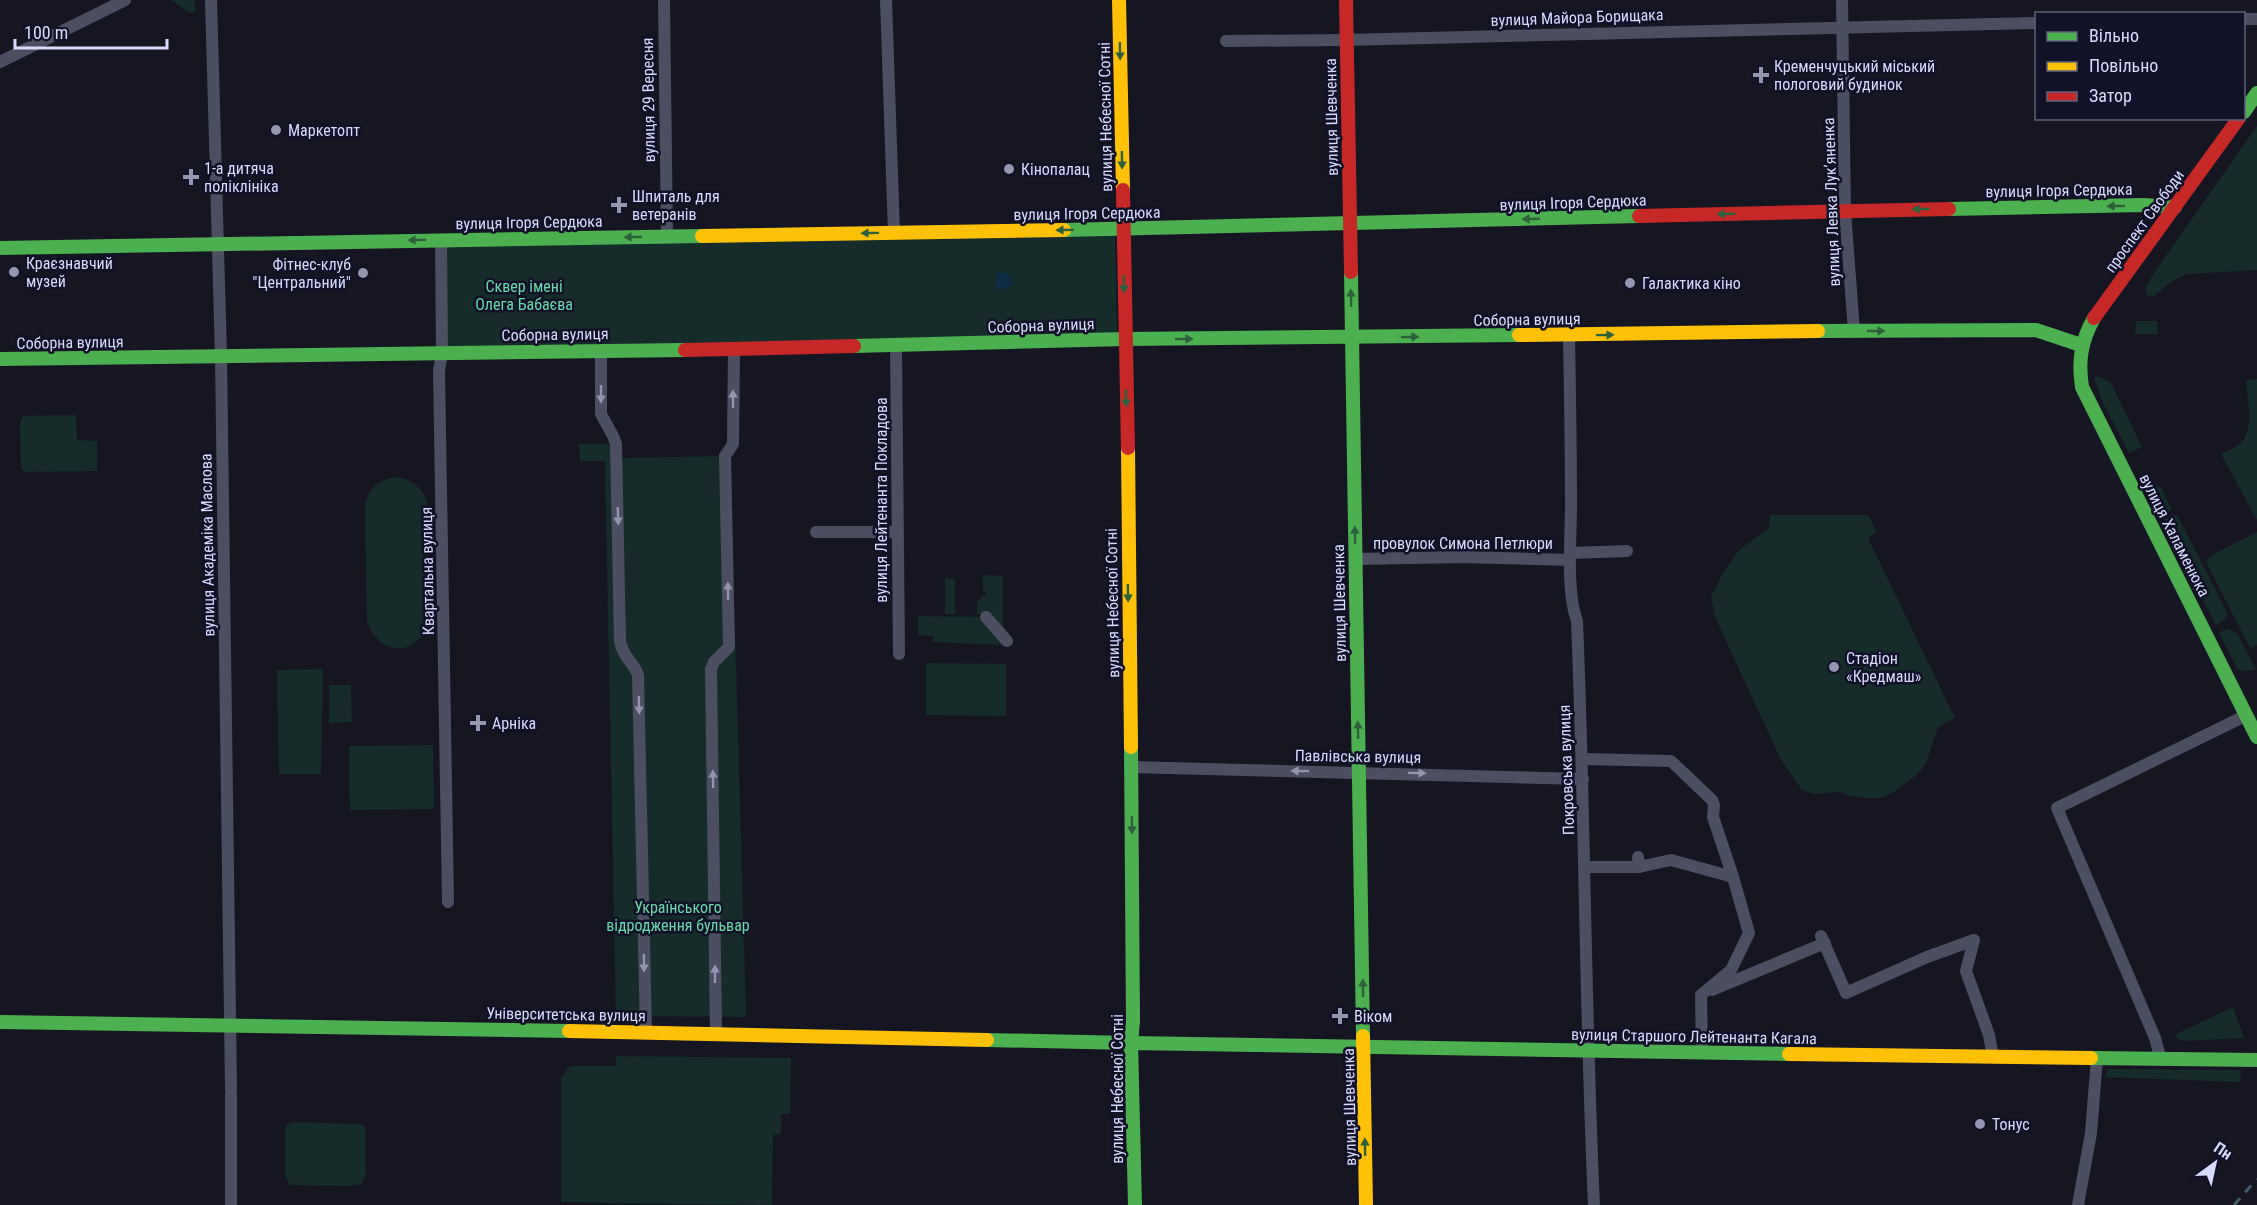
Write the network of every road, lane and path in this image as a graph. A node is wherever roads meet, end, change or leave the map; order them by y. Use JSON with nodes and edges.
{"nodes":[{"id":1,"x":125,"y":0,"type":"edge"},
{"id":2,"x":211,"y":0,"type":"edge"},
{"id":3,"x":664,"y":0,"type":"edge"},
{"id":4,"x":886,"y":0,"type":"edge"},
{"id":5,"x":1119,"y":0,"type":"edge"},
{"id":6,"x":1346,"y":0,"type":"edge"},
{"id":7,"x":1842,"y":0,"type":"edge"},
{"id":8,"x":2035,"y":23,"type":"edge"},
{"id":9,"x":1843,"y":26,"type":"junction"},
{"id":10,"x":1346,"y":40,"type":"junction"},
{"id":11,"x":1226,"y":41,"type":"dead end"},
{"id":12,"x":0,"y":62,"type":"edge"},
{"id":13,"x":2257,"y":93,"type":"edge"},
{"id":14,"x":2245,"y":111,"type":"edge"},
{"id":15,"x":2238,"y":120,"type":"edge"},
{"id":16,"x":2175,"y":207,"type":"junction"},
{"id":17,"x":1845,"y":211,"type":"junction"},
{"id":18,"x":1349,"y":224,"type":"junction"},
{"id":19,"x":1123,"y":229,"type":"junction"},
{"id":20,"x":894,"y":233,"type":"junction"},
{"id":21,"x":666,"y":237,"type":"junction"},
{"id":22,"x":441,"y":240,"type":"junction"},
{"id":23,"x":218,"y":244,"type":"junction"},
{"id":24,"x":0,"y":248,"type":"edge"},
{"id":25,"x":1854,"y":331,"type":"junction"},
{"id":26,"x":1569,"y":335,"type":"junction"},
{"id":27,"x":1351,"y":337,"type":"junction"},
{"id":28,"x":1125,"y":339,"type":"junction"},
{"id":29,"x":896,"y":345,"type":"junction"},
{"id":30,"x":2081,"y":345,"type":"junction"},
{"id":31,"x":734,"y":349,"type":"junction"},
{"id":32,"x":601,"y":350,"type":"junction"},
{"id":33,"x":442,"y":353,"type":"junction"},
{"id":34,"x":221,"y":356,"type":"junction"},
{"id":35,"x":0,"y":359,"type":"edge"},
{"id":36,"x":816,"y":532,"type":"dead end"},
{"id":37,"x":897,"y":532,"type":"junction"},
{"id":38,"x":1627,"y":551,"type":"dead end"},
{"id":39,"x":1570,"y":556,"type":"junction"},
{"id":40,"x":1355,"y":559,"type":"junction"},
{"id":41,"x":986,"y":617,"type":"dead end"},
{"id":42,"x":1007,"y":641,"type":"dead end"},
{"id":43,"x":899,"y":654,"type":"dead end"},
{"id":44,"x":2247,"y":715,"type":"junction"},
{"id":45,"x":2257,"y":737,"type":"edge"},
{"id":46,"x":1583,"y":759,"type":"junction"},
{"id":47,"x":1131,"y":767,"type":"junction"},
{"id":48,"x":1359,"y":772,"type":"junction"},
{"id":49,"x":1583,"y":779,"type":"junction"},
{"id":50,"x":1584,"y":867,"type":"junction"},
{"id":51,"x":1733,"y":877,"type":"junction"},
{"id":52,"x":448,"y":902,"type":"dead end"},
{"id":53,"x":1701,"y":995,"type":"junction"},
{"id":54,"x":0,"y":1022,"type":"edge"},
{"id":55,"x":231,"y":1025,"type":"junction"},
{"id":56,"x":646,"y":1032,"type":"junction"},
{"id":57,"x":716,"y":1033,"type":"junction"},
{"id":58,"x":1131,"y":1043,"type":"junction"},
{"id":59,"x":1364,"y":1046,"type":"junction"},
{"id":60,"x":1587,"y":1052,"type":"junction"},
{"id":61,"x":1702,"y":1053,"type":"junction"},
{"id":62,"x":1993,"y":1057,"type":"junction"},
{"id":63,"x":2097,"y":1058,"type":"junction"},
{"id":64,"x":2161,"y":1060,"type":"junction"},
{"id":65,"x":2257,"y":1060,"type":"edge"},
{"id":66,"x":231,"y":1205,"type":"edge"},
{"id":67,"x":1135,"y":1205,"type":"edge"},
{"id":68,"x":1366,"y":1205,"type":"edge"},
{"id":69,"x":1594,"y":1205,"type":"edge"},
{"id":70,"x":2078,"y":1205,"type":"edge"}],
"edges":[{"from":1,"to":12,"type":"street"},
{"from":2,"to":23,"type":"street","name":"вулиця Академіка Маслова"},
{"from":3,"to":21,"type":"street","name":"вулиця 29 Вересня"},
{"from":4,"to":20,"type":"street"},
{"from":5,"to":19,"type":"main road","name":"вулиця Небесної Сотні","one_way":true},
{"from":6,"to":10,"type":"main road","name":"вулиця Шевченка"},
{"from":7,"to":9,"type":"street","name":"вулиця Левка Лукʼяненка"},
{"from":8,"to":9,"type":"street","name":"вулиця Майора Борищака"},
{"from":9,"to":10,"type":"street","name":"вулиця Майора Борищака"},
{"from":9,"to":17,"type":"street","name":"вулиця Левка Лукʼяненка"},
{"from":10,"to":11,"type":"street","name":"вулиця Майора Борищака"},
{"from":10,"to":18,"type":"main road","name":"вулиця Шевченка"},
{"from":13,"to":14,"type":"main road"},
{"from":15,"to":16,"type":"main road","name":"проспект Свободи"},
{"from":16,"to":17,"type":"main road","name":"вулиця Ігоря Сердюка","one_way":true},
{"from":16,"to":30,"type":"main road","name":"проспект Свободи"},
{"from":17,"to":18,"type":"main road","name":"вулиця Ігоря Сердюка","one_way":true},
{"from":17,"to":25,"type":"street","name":"вулиця Левка Лукʼяненка"},
{"from":18,"to":19,"type":"main road","name":"вулиця Ігоря Сердюка"},
{"from":27,"to":18,"type":"main road","name":"вулиця Шевченка","one_way":true},
{"from":19,"to":20,"type":"main road","name":"вулиця Ігоря Сердюка","one_way":true},
{"from":19,"to":28,"type":"main road","name":"вулиця Небесної Сотні","one_way":true},
{"from":20,"to":21,"type":"main road","name":"вулиця Ігоря Сердюка","one_way":true},
{"from":21,"to":22,"type":"main road","name":"вулиця Ігоря Сердюка","one_way":true},
{"from":22,"to":23,"type":"main road","name":"вулиця Ігоря Сердюка","one_way":true},
{"from":22,"to":33,"type":"street","name":"Квартальна вулиця"},
{"from":23,"to":24,"type":"main road","name":"вулиця Ігоря Сердюка"},
{"from":23,"to":34,"type":"street","name":"вулиця Академіка Маслова"},
{"from":26,"to":25,"type":"main road","name":"Соборна вулиця","one_way":true},
{"from":25,"to":30,"type":"main road","name":"Соборна вулиця","one_way":true},
{"from":27,"to":26,"type":"main road","name":"Соборна вулиця","one_way":true},
{"from":26,"to":39,"type":"street","name":"Покровська вулиця"},
{"from":28,"to":27,"type":"main road","name":"Соборна вулиця","one_way":true},
{"from":40,"to":27,"type":"main road","name":"вулиця Шевченка","one_way":true},
{"from":28,"to":29,"type":"main road","name":"Соборна вулиця"},
{"from":28,"to":47,"type":"main road","name":"вулиця Небесної Сотні","one_way":true},
{"from":29,"to":31,"type":"main road","name":"Соборна вулиця"},
{"from":29,"to":37,"type":"street","name":"вулиця Лейтенанта Покладова"},
{"from":30,"to":44,"type":"main road","name":"вулиця Халаменюка"},
{"from":31,"to":32,"type":"main road","name":"Соборна вулиця"},
{"from":57,"to":31,"type":"street","one_way":true},
{"from":32,"to":33,"type":"main road","name":"Соборна вулиця"},
{"from":32,"to":56,"type":"street","one_way":true},
{"from":33,"to":34,"type":"main road","name":"Соборна вулиця"},
{"from":33,"to":52,"type":"street","name":"Квартальна вулиця"},
{"from":34,"to":35,"type":"main road","name":"Соборна вулиця"},
{"from":34,"to":55,"type":"street","name":"вулиця Академіка Маслова"},
{"from":36,"to":37,"type":"street"},
{"from":37,"to":43,"type":"street","name":"вулиця Лейтенанта Покладова"},
{"from":38,"to":39,"type":"street","name":"провулок Симона Петлюри"},
{"from":39,"to":40,"type":"street","name":"провулок Симона Петлюри"},
{"from":39,"to":46,"type":"street","name":"Покровська вулиця"},
{"from":48,"to":40,"type":"main road","name":"вулиця Шевченка","one_way":true},
{"from":41,"to":42,"type":"street"},
{"from":44,"to":45,"type":"main road","name":"вулиця Халаменюка"},
{"from":44,"to":64,"type":"street"},
{"from":46,"to":49,"type":"street","name":"Покровська вулиця"},
{"from":46,"to":51,"type":"street"},
{"from":48,"to":47,"type":"street","name":"Павлівська вулиця","one_way":true},
{"from":47,"to":58,"type":"main road","name":"вулиця Небесної Сотні","one_way":true},
{"from":48,"to":49,"type":"street","name":"Павлівська вулиця","one_way":true},
{"from":59,"to":48,"type":"main road","name":"вулиця Шевченка","one_way":true},
{"from":49,"to":50,"type":"street","name":"Покровська вулиця"},
{"from":50,"to":51,"type":"street"},
{"from":50,"to":60,"type":"street","name":"Покровська вулиця"},
{"from":51,"to":53,"type":"street"},
{"from":53,"to":61,"type":"street"},
{"from":53,"to":62,"type":"street"},
{"from":54,"to":55,"type":"main road","name":"Університетська вулиця"},
{"from":55,"to":56,"type":"main road","name":"Університетська вулиця"},
{"from":55,"to":66,"type":"street","name":"вулиця Академіка Маслова"},
{"from":56,"to":57,"type":"main road","name":"Університетська вулиця"},
{"from":57,"to":58,"type":"main road","name":"Університетська вулиця"},
{"from":58,"to":59,"type":"main road","name":"вулиця Старшого Лейтенанта Кагала"},
{"from":58,"to":67,"type":"main road","name":"вулиця Небесної Сотні"},
{"from":59,"to":60,"type":"main road","name":"вулиця Старшого Лейтенанта Кагала"},
{"from":68,"to":59,"type":"main road","name":"вулиця Шевченка","one_way":true},
{"from":60,"to":61,"type":"main road","name":"вулиця Старшого Лейтенанта Кагала"},
{"from":60,"to":69,"type":"street","name":"Покровська вулиця"},
{"from":61,"to":62,"type":"main road","name":"вулиця Старшого Лейтенанта Кагала"},
{"from":62,"to":63,"type":"main road","name":"вулиця Старшого Лейтенанта Кагала"},
{"from":63,"to":64,"type":"main road","name":"вулиця Старшого Лейтенанта Кагала"},
{"from":63,"to":70,"type":"street"},
{"from":64,"to":65,"type":"main road","name":"вулиця Старшого Лейтенанта Кагала"}]}
